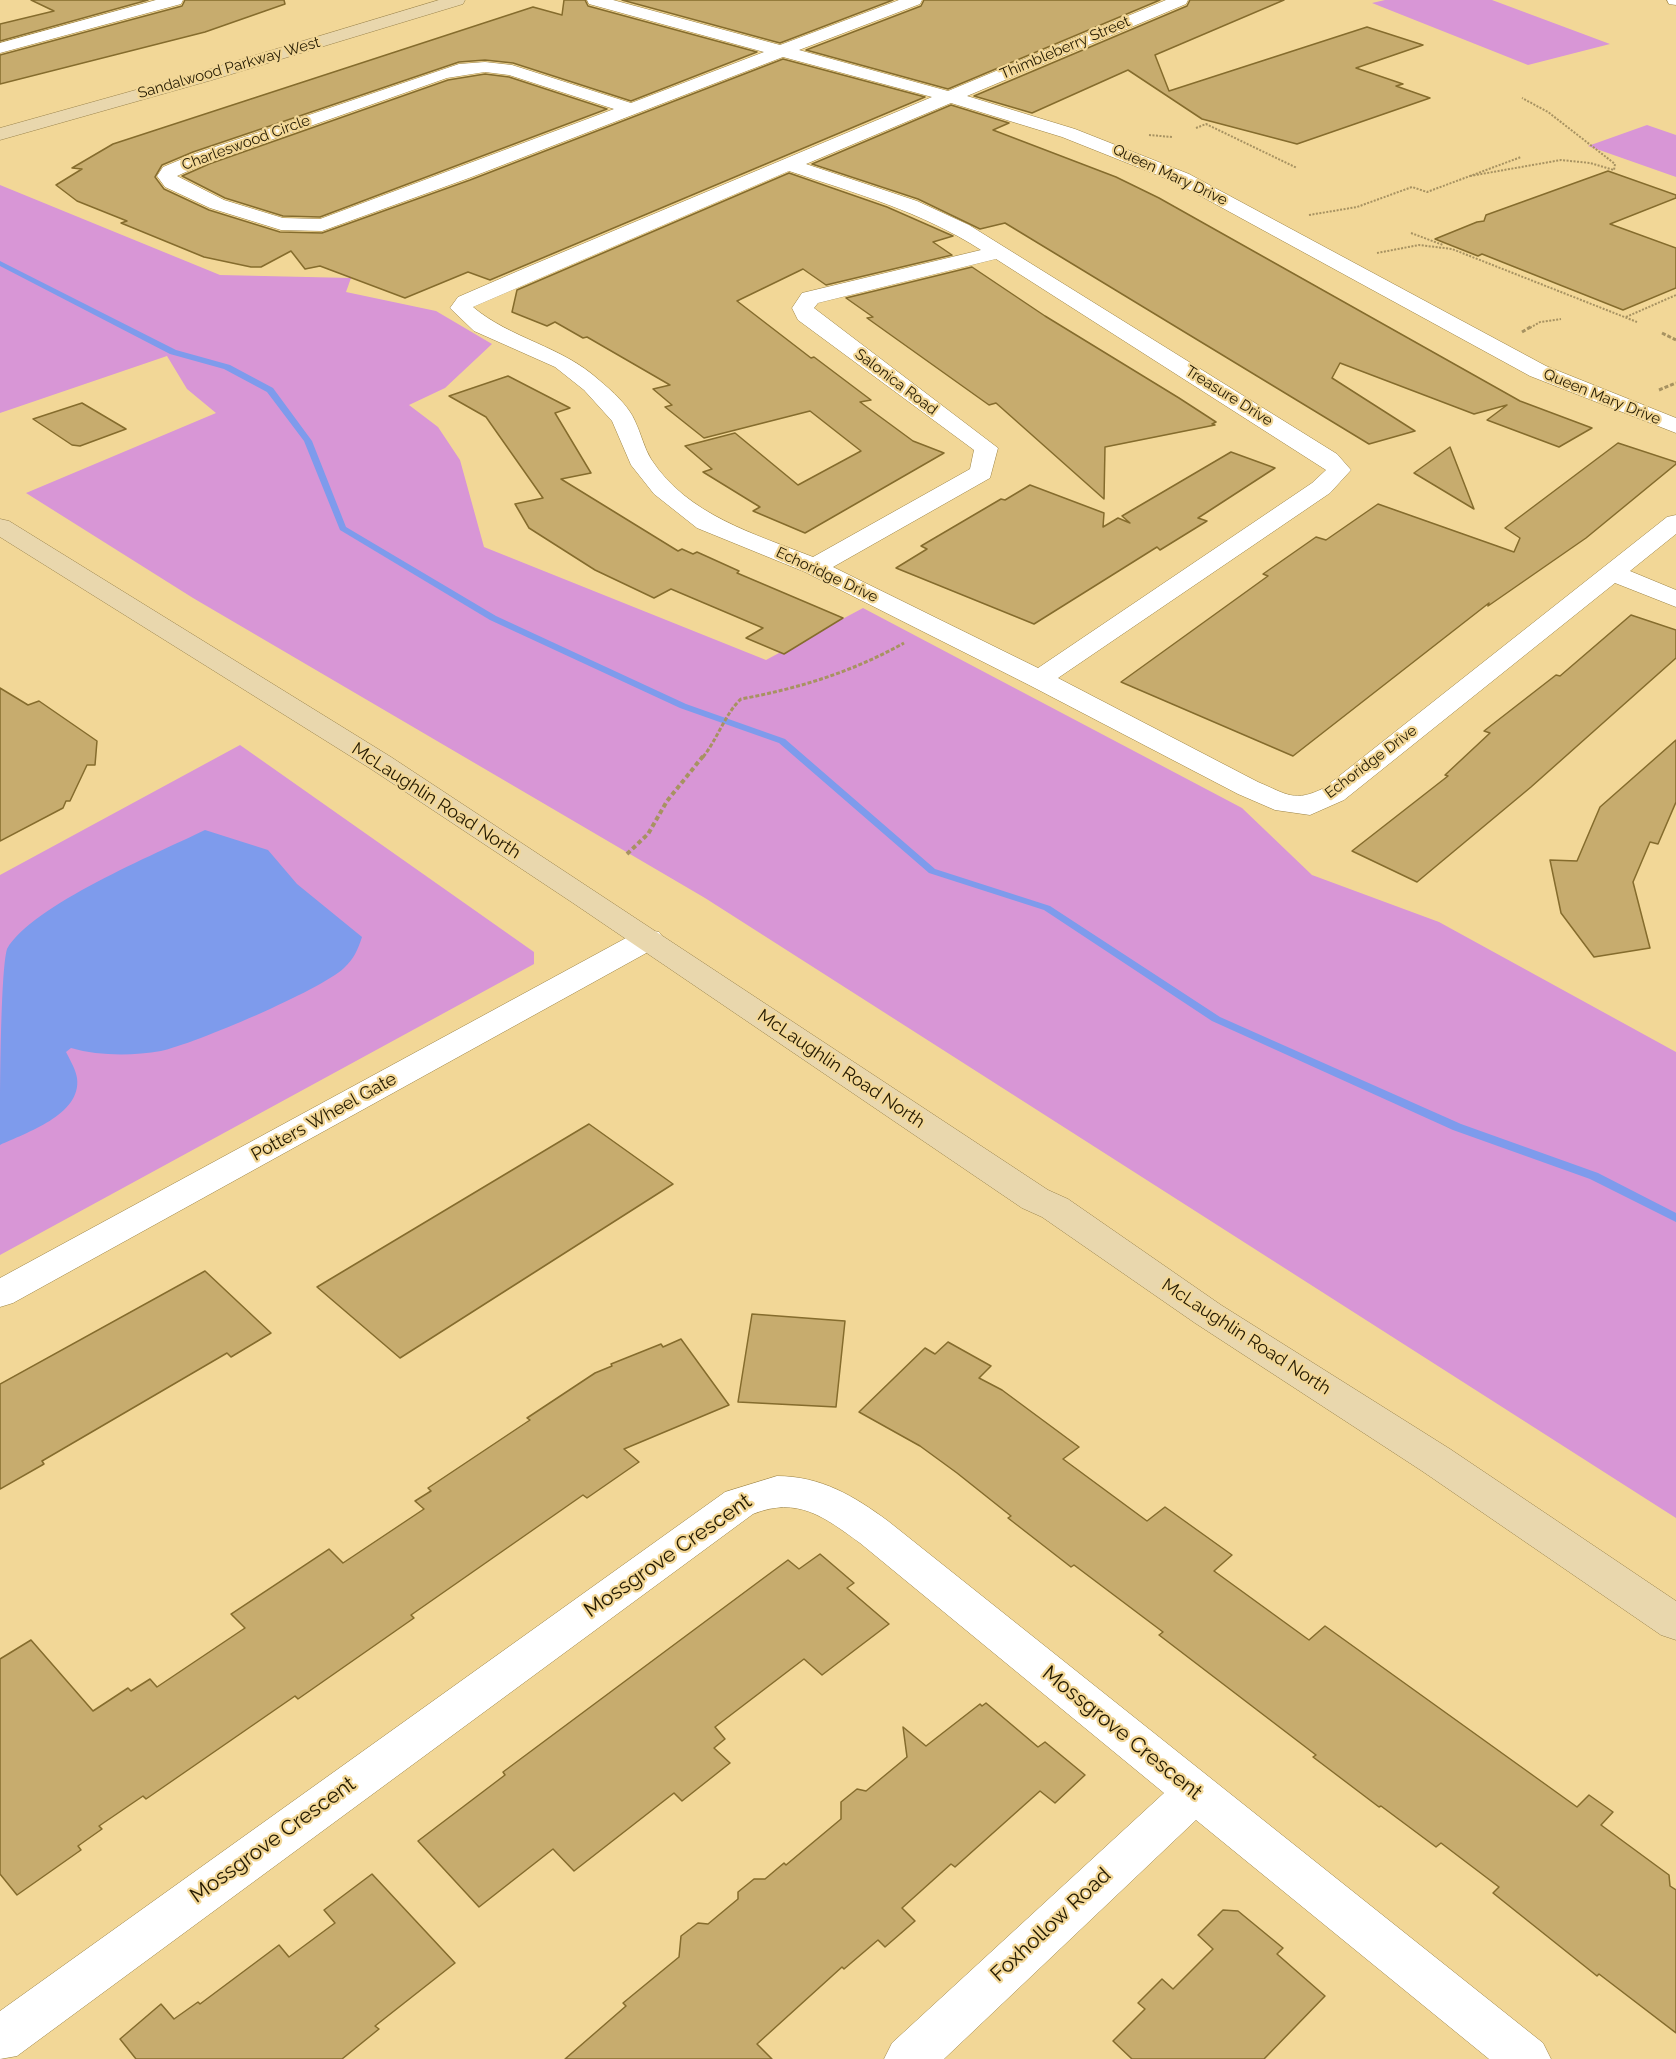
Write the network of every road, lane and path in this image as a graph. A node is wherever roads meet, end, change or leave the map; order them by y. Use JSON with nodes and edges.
{"nodes":[{"id":1,"x":175,"y":0,"type":"edge"},
{"id":2,"x":407,"y":0,"type":"edge"},
{"id":3,"x":457,"y":0,"type":"edge"},
{"id":4,"x":595,"y":0,"type":"edge"},
{"id":5,"x":914,"y":0,"type":"edge"},
{"id":6,"x":1180,"y":0,"type":"edge"},
{"id":7,"x":0,"y":48,"type":"edge"},
{"id":8,"x":785,"y":51,"type":"junction"},
{"id":9,"x":950,"y":97,"type":"junction"},
{"id":10,"x":1522,"y":98,"type":"dead end"},
{"id":11,"x":632,"y":110,"type":"junction"},
{"id":12,"x":0,"y":118,"type":"edge"},
{"id":13,"x":1196,"y":128,"type":"dead end"},
{"id":14,"x":0,"y":134,"type":"edge"},
{"id":15,"x":1141,"y":134,"type":"dead end"},
{"id":16,"x":1172,"y":137,"type":"dead end"},
{"id":17,"x":1521,"y":157,"type":"dead end"},
{"id":18,"x":790,"y":165,"type":"junction"},
{"id":19,"x":1298,"y":168,"type":"dead end"},
{"id":20,"x":1470,"y":176,"type":"junction"},
{"id":21,"x":1303,"y":216,"type":"dead end"},
{"id":22,"x":1411,"y":233,"type":"dead end"},
{"id":23,"x":1452,"y":249,"type":"junction"},
{"id":24,"x":1000,"y":252,"type":"junction"},
{"id":25,"x":1372,"y":255,"type":"dead end"},
{"id":26,"x":1676,"y":295,"type":"edge"},
{"id":27,"x":1612,"y":312,"type":"junction"},
{"id":28,"x":1604,"y":313,"type":"dead end"},
{"id":29,"x":1625,"y":317,"type":"junction"},
{"id":30,"x":1561,"y":319,"type":"dead end"},
{"id":31,"x":1637,"y":322,"type":"dead end"},
{"id":32,"x":1520,"y":333,"type":"dead end"},
{"id":33,"x":1662,"y":333,"type":"dead end"},
{"id":34,"x":1676,"y":340,"type":"edge"},
{"id":35,"x":1676,"y":426,"type":"edge"},
{"id":36,"x":1676,"y":522,"type":"edge"},
{"id":37,"x":0,"y":526,"type":"edge"},
{"id":38,"x":814,"y":567,"type":"junction"},
{"id":39,"x":1610,"y":572,"type":"junction"},
{"id":40,"x":1676,"y":599,"type":"edge"},
{"id":41,"x":933,"y":626,"type":"junction"},
{"id":42,"x":1039,"y":679,"type":"junction"},
{"id":43,"x":627,"y":854,"type":"dead end"},
{"id":44,"x":648,"y":939,"type":"junction"},
{"id":45,"x":0,"y":1294,"type":"edge"},
{"id":46,"x":1676,"y":1623,"type":"edge"},
{"id":47,"x":1195,"y":1792,"type":"junction"},
{"id":48,"x":0,"y":2040,"type":"edge"},
{"id":49,"x":909,"y":2059,"type":"edge"},
{"id":50,"x":1526,"y":2059,"type":"edge"}],
"edges":[{"from":1,"to":7,"type":"street"},
{"from":2,"to":12,"type":"main road","name":"Sandalwood Parkway West"},
{"from":3,"to":14,"type":"main road","name":"Sandalwood Parkway West"},
{"from":4,"to":8,"type":"street","name":"Queen Mary Drive"},
{"from":5,"to":8,"type":"street","name":"Charleswood Circle"},
{"from":6,"to":9,"type":"street","name":"Thimbleberry Street"},
{"from":8,"to":9,"type":"street","name":"Queen Mary Drive"},
{"from":8,"to":11,"type":"street","name":"Charleswood Circle"},
{"from":9,"to":18,"type":"street","name":"Echoridge Drive"},
{"from":9,"to":35,"type":"street","name":"Queen Mary Drive"},
{"from":10,"to":20,"type":"path"},
{"from":11,"to":11,"type":"street","name":"Charleswood Circle"},
{"from":13,"to":19,"type":"path"},
{"from":15,"to":16,"type":"path"},
{"from":17,"to":20,"type":"path"},
{"from":18,"to":24,"type":"street","name":"Treasure Drive"},
{"from":18,"to":38,"type":"street","name":"Echoridge Drive"},
{"from":20,"to":21,"type":"path"},
{"from":22,"to":23,"type":"path"},
{"from":23,"to":25,"type":"path"},
{"from":23,"to":27,"type":"path"},
{"from":24,"to":38,"type":"street","name":"Salonica Road"},
{"from":24,"to":42,"type":"street","name":"Treasure Drive"},
{"from":26,"to":29,"type":"path"},
{"from":27,"to":28,"type":"path"},
{"from":27,"to":29,"type":"path"},
{"from":29,"to":31,"type":"path"},
{"from":30,"to":32,"type":"path"},
{"from":33,"to":34,"type":"path"},
{"from":36,"to":39,"type":"street","name":"Echoridge Drive"},
{"from":37,"to":44,"type":"main road","name":"McLaughlin Road North"},
{"from":38,"to":41,"type":"street","name":"Echoridge Drive"},
{"from":39,"to":40,"type":"street"},
{"from":39,"to":42,"type":"street","name":"Echoridge Drive"},
{"from":41,"to":42,"type":"street","name":"Echoridge Drive"},
{"from":41,"to":43,"type":"path"},
{"from":44,"to":45,"type":"street","name":"Potters Wheel Gate"},
{"from":44,"to":46,"type":"main road","name":"McLaughlin Road North"},
{"from":47,"to":48,"type":"street","name":"Mossgrove Crescent"},
{"from":47,"to":49,"type":"street","name":"Foxhollow Road"},
{"from":47,"to":50,"type":"street","name":"Mossgrove Crescent"}]}
